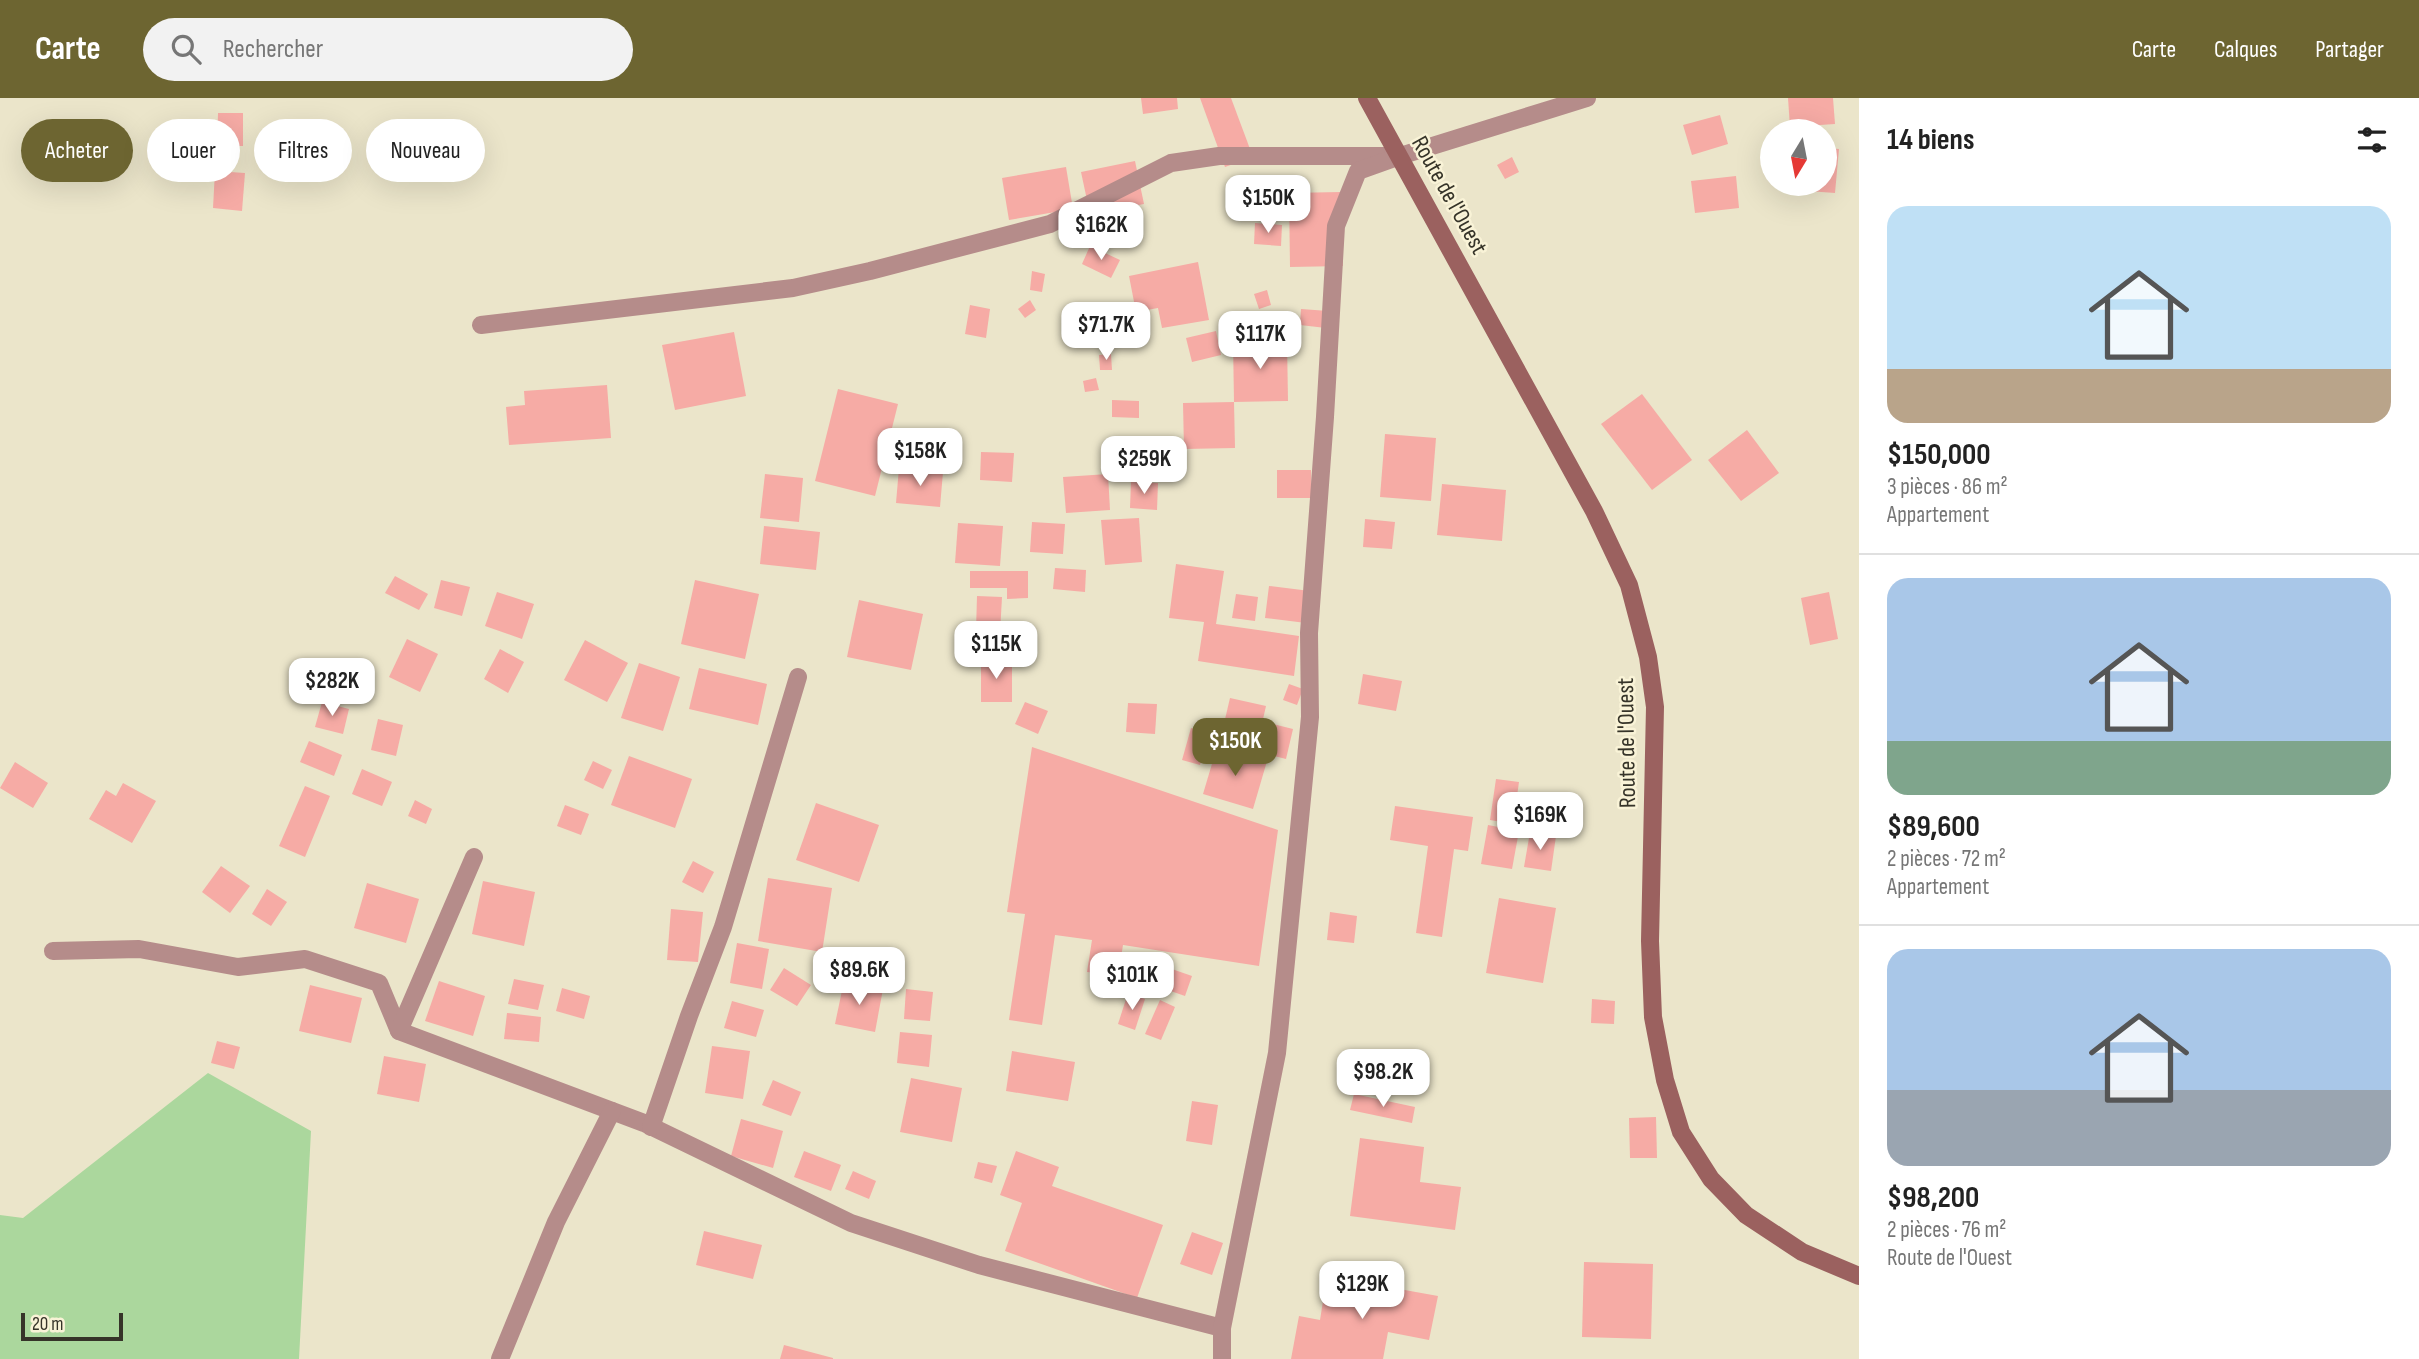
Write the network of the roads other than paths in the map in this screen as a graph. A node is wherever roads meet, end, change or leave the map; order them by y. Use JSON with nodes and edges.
{"nodes":[{"id":1,"x":1367,"y":98,"type":"edge"},
{"id":2,"x":1587,"y":98,"type":"edge"},
{"id":3,"x":1400,"y":156,"type":"junction"},
{"id":4,"x":481,"y":325,"type":"dead end"},
{"id":5,"x":798,"y":677,"type":"dead end"},
{"id":6,"x":474,"y":857,"type":"dead end"},
{"id":7,"x":53,"y":951,"type":"dead end"},
{"id":8,"x":399,"y":1031,"type":"junction"},
{"id":9,"x":612,"y":1111,"type":"junction"},
{"id":10,"x":651,"y":1127,"type":"junction"},
{"id":11,"x":1859,"y":1276,"type":"edge"},
{"id":12,"x":1222,"y":1328,"type":"junction"},
{"id":13,"x":500,"y":1359,"type":"edge"},
{"id":14,"x":1222,"y":1359,"type":"edge"}],
"edges":[{"from":1,"to":3,"type":"main road","name":"Route de l'Ouest"},
{"from":2,"to":3,"type":"street"},
{"from":3,"to":4,"type":"street"},
{"from":3,"to":11,"type":"main road","name":"Route de l'Ouest"},
{"from":3,"to":12,"type":"street"},
{"from":5,"to":10,"type":"street"},
{"from":6,"to":8,"type":"street"},
{"from":7,"to":8,"type":"street"},
{"from":8,"to":9,"type":"street"},
{"from":9,"to":10,"type":"street"},
{"from":9,"to":13,"type":"street"},
{"from":10,"to":12,"type":"street"},
{"from":12,"to":14,"type":"street"}]}
